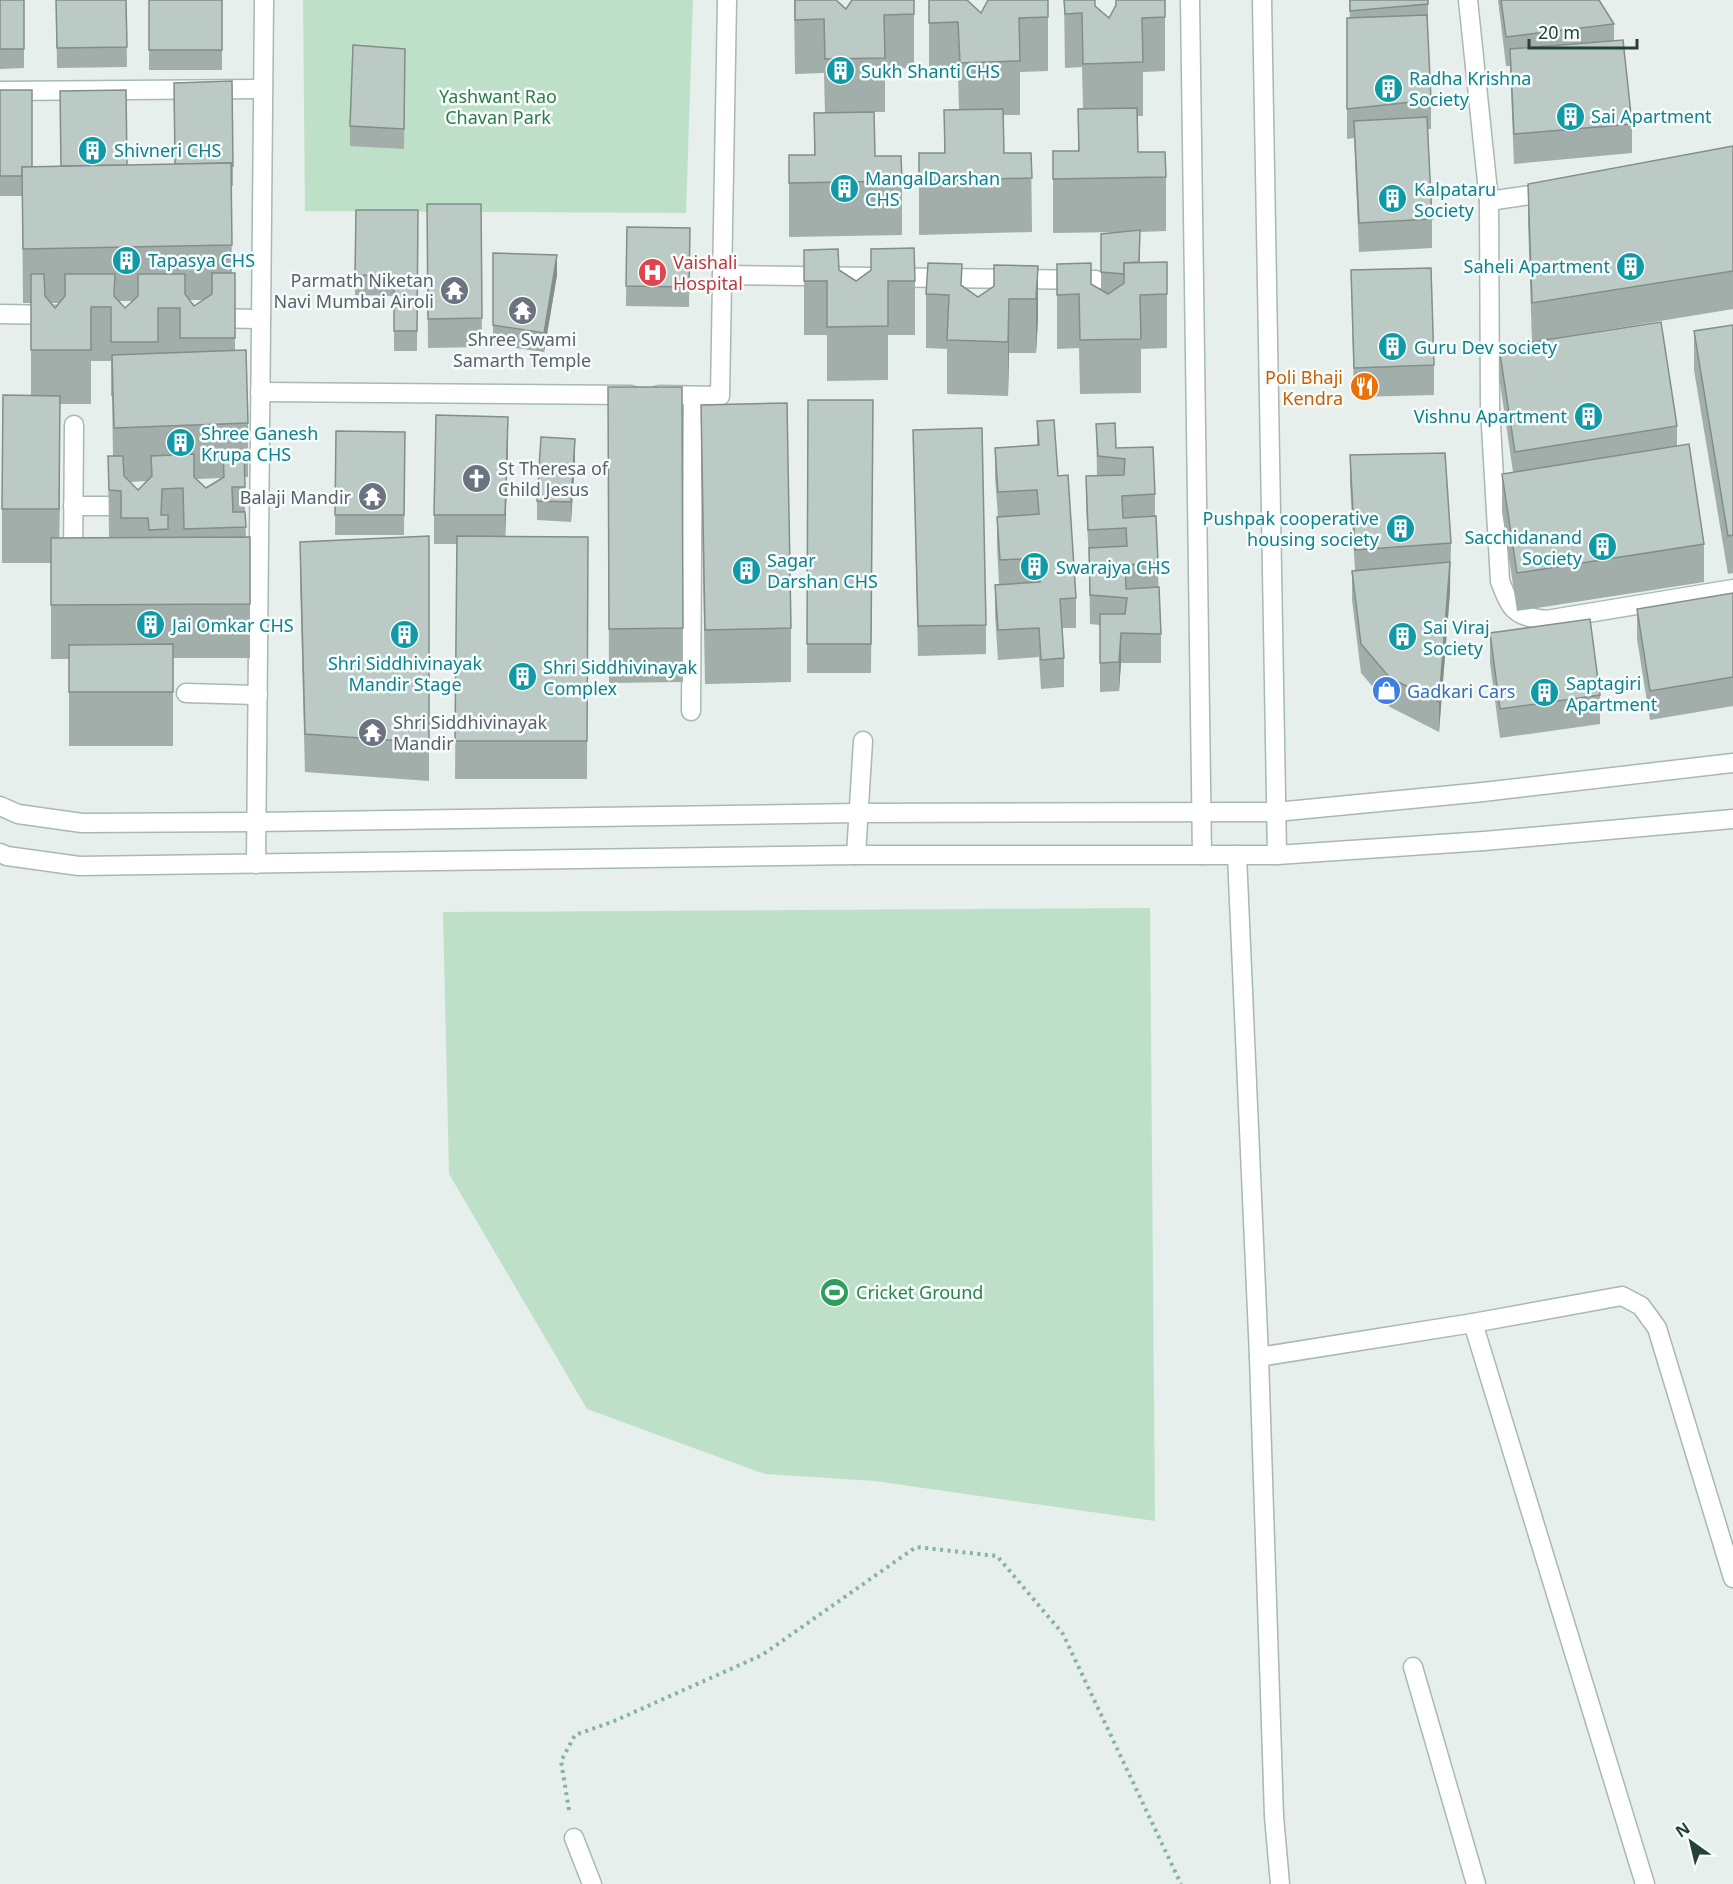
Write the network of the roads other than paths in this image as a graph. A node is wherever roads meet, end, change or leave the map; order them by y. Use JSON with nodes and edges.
{"nodes":[{"id":1,"x":264,"y":0,"type":"edge"},
{"id":2,"x":728,"y":0,"type":"edge"},
{"id":3,"x":1190,"y":0,"type":"edge"},
{"id":4,"x":1262,"y":0,"type":"edge"},
{"id":5,"x":1468,"y":0,"type":"edge"},
{"id":6,"x":263,"y":88,"type":"junction"},
{"id":7,"x":0,"y":91,"type":"edge"},
{"id":8,"x":1573,"y":189,"type":"edge"},
{"id":9,"x":1489,"y":201,"type":"junction"},
{"id":10,"x":722,"y":275,"type":"junction"},
{"id":11,"x":1096,"y":280,"type":"dead end"},
{"id":12,"x":0,"y":314,"type":"edge"},
{"id":13,"x":70,"y":315,"type":"edge"},
{"id":14,"x":200,"y":318,"type":"edge"},
{"id":15,"x":261,"y":319,"type":"junction"},
{"id":16,"x":260,"y":392,"type":"junction"},
{"id":17,"x":693,"y":396,"type":"junction"},
{"id":18,"x":74,"y":425,"type":"dead end"},
{"id":19,"x":259,"y":504,"type":"junction"},
{"id":20,"x":236,"y":505,"type":"edge"},
{"id":21,"x":73,"y":506,"type":"junction"},
{"id":22,"x":143,"y":506,"type":"edge"},
{"id":23,"x":73,"y":573,"type":"edge"},
{"id":24,"x":1733,"y":589,"type":"edge"},
{"id":25,"x":186,"y":693,"type":"dead end"},
{"id":26,"x":258,"y":695,"type":"junction"},
{"id":27,"x":691,"y":711,"type":"dead end"},
{"id":28,"x":863,"y":741,"type":"dead end"},
{"id":29,"x":1733,"y":763,"type":"edge"},
{"id":30,"x":0,"y":807,"type":"edge"},
{"id":31,"x":1201,"y":812,"type":"junction"},
{"id":32,"x":1276,"y":812,"type":"junction"},
{"id":33,"x":858,"y":813,"type":"junction"},
{"id":34,"x":1733,"y":819,"type":"edge"},
{"id":35,"x":256,"y":822,"type":"junction"},
{"id":36,"x":0,"y":853,"type":"edge"},
{"id":37,"x":856,"y":855,"type":"junction"},
{"id":38,"x":1202,"y":855,"type":"junction"},
{"id":39,"x":1237,"y":855,"type":"junction"},
{"id":40,"x":1277,"y":855,"type":"junction"},
{"id":41,"x":256,"y":864,"type":"junction"},
{"id":42,"x":1473,"y":1323,"type":"junction"},
{"id":43,"x":1259,"y":1357,"type":"junction"},
{"id":44,"x":1733,"y":1578,"type":"edge"},
{"id":45,"x":1413,"y":1667,"type":"dead end"},
{"id":46,"x":574,"y":1838,"type":"road end"},
{"id":47,"x":592,"y":1884,"type":"edge"},
{"id":48,"x":1280,"y":1884,"type":"edge"},
{"id":49,"x":1476,"y":1884,"type":"edge"},
{"id":50,"x":1645,"y":1884,"type":"edge"}],
"edges":[{"from":1,"to":6,"type":"street"},
{"from":2,"to":10,"type":"street"},
{"from":3,"to":31,"type":"street"},
{"from":4,"to":32,"type":"street"},
{"from":5,"to":9,"type":"street"},
{"from":6,"to":7,"type":"street"},
{"from":6,"to":15,"type":"street"},
{"from":8,"to":9,"type":"street"},
{"from":9,"to":24,"type":"street"},
{"from":10,"to":11,"type":"street"},
{"from":10,"to":17,"type":"street"},
{"from":12,"to":13,"type":"street"},
{"from":14,"to":15,"type":"street"},
{"from":15,"to":16,"type":"street"},
{"from":16,"to":17,"type":"street"},
{"from":16,"to":19,"type":"street"},
{"from":17,"to":27,"type":"street"},
{"from":18,"to":21,"type":"street"},
{"from":19,"to":20,"type":"street"},
{"from":19,"to":26,"type":"street"},
{"from":21,"to":22,"type":"street"},
{"from":21,"to":23,"type":"street"},
{"from":25,"to":26,"type":"street"},
{"from":26,"to":35,"type":"street"},
{"from":28,"to":33,"type":"street"},
{"from":29,"to":32,"type":"street"},
{"from":30,"to":35,"type":"street"},
{"from":31,"to":32,"type":"street"},
{"from":31,"to":33,"type":"street"},
{"from":31,"to":38,"type":"street"},
{"from":32,"to":40,"type":"street"},
{"from":33,"to":35,"type":"street"},
{"from":33,"to":37,"type":"street"},
{"from":34,"to":40,"type":"street"},
{"from":35,"to":41,"type":"street"},
{"from":36,"to":41,"type":"street"},
{"from":37,"to":38,"type":"street"},
{"from":37,"to":41,"type":"street"},
{"from":38,"to":39,"type":"street"},
{"from":39,"to":40,"type":"street"},
{"from":39,"to":43,"type":"street"},
{"from":42,"to":43,"type":"street"},
{"from":42,"to":44,"type":"street"},
{"from":42,"to":50,"type":"street"},
{"from":43,"to":48,"type":"street"},
{"from":45,"to":49,"type":"street"},
{"from":46,"to":47,"type":"street"}]}
